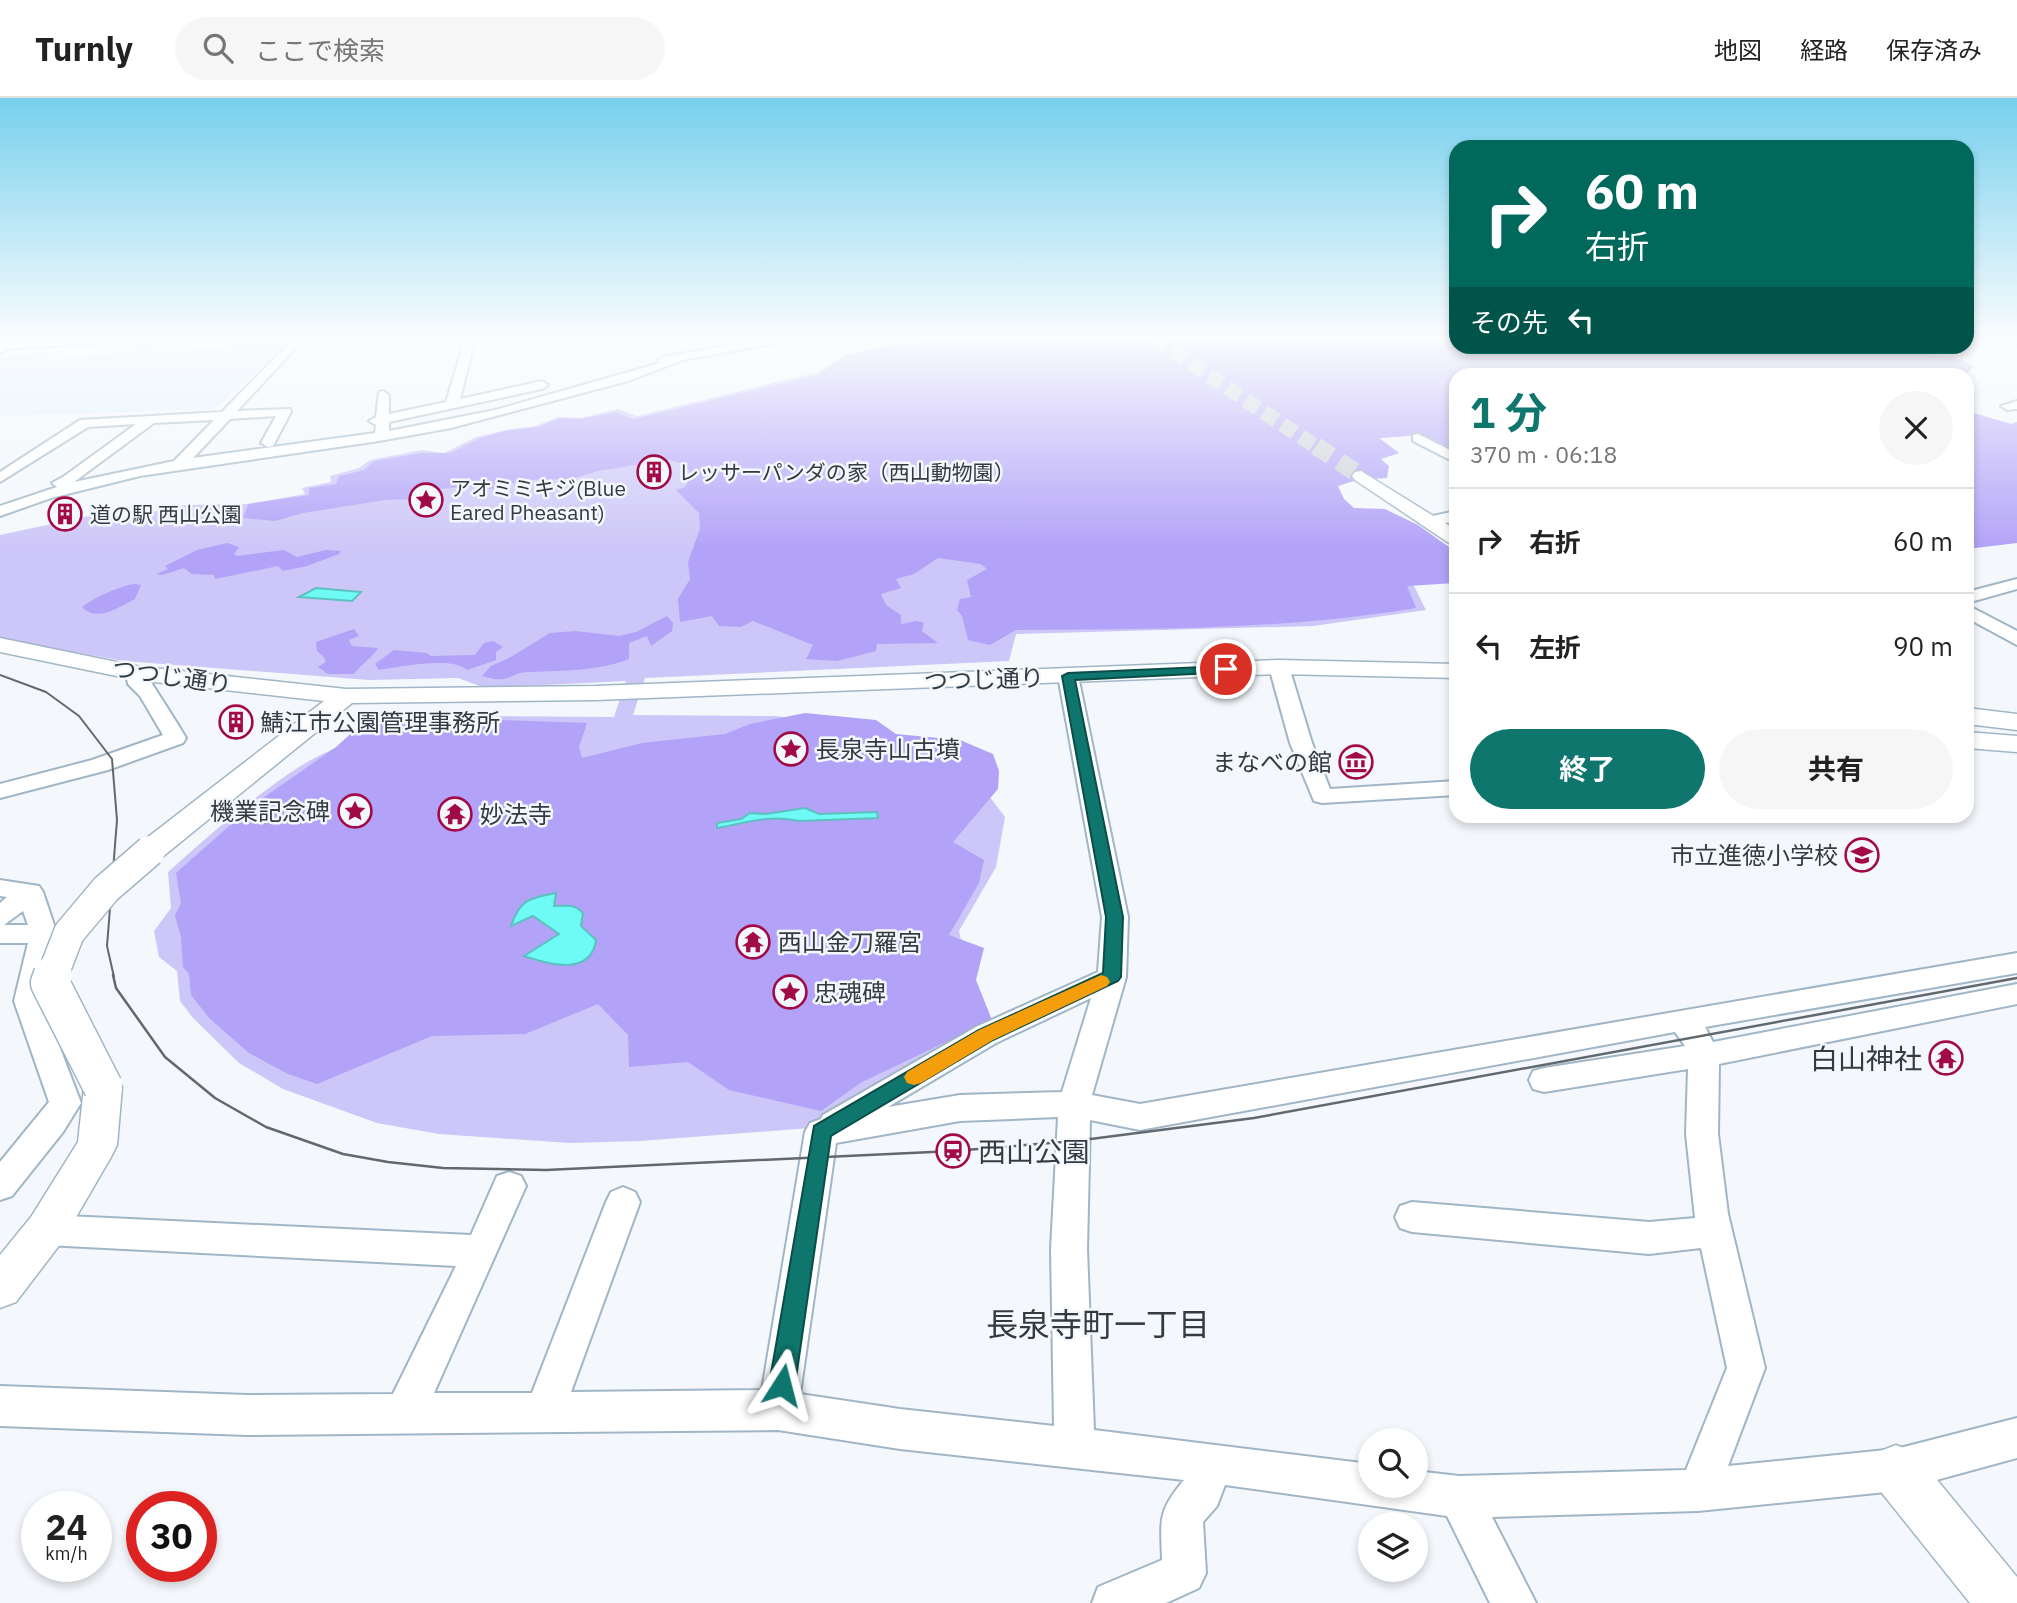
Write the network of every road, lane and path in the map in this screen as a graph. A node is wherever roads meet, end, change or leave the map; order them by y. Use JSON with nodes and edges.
{"nodes":[{"id":1,"x":230,"y":409,"type":"edge"},
{"id":2,"x":382,"y":409,"type":"edge"},
{"id":3,"x":429,"y":409,"type":"edge"},
{"id":4,"x":511,"y":409,"type":"edge"},
{"id":5,"x":222,"y":417,"type":"junction"},
{"id":6,"x":382,"y":420,"type":"junction"},
{"id":7,"x":150,"y":421,"type":"junction"},
{"id":8,"x":382,"y":437,"type":"junction"},
{"id":9,"x":1418,"y":438,"type":"dead end"},
{"id":10,"x":268,"y":443,"type":"junction"},
{"id":11,"x":1449,"y":454,"type":"edge"},
{"id":12,"x":180,"y":463,"type":"junction"},
{"id":13,"x":1361,"y":476,"type":"tunnel mouth"},
{"id":14,"x":0,"y":478,"type":"edge"},
{"id":15,"x":61,"y":487,"type":"junction"},
{"id":16,"x":0,"y":496,"type":"edge"},
{"id":17,"x":0,"y":511,"type":"edge"},
{"id":18,"x":1449,"y":517,"type":"edge"},
{"id":19,"x":1429,"y":521,"type":"junction"},
{"id":20,"x":1449,"y":534,"type":"edge"},
{"id":21,"x":2017,"y":583,"type":"edge"},
{"id":22,"x":1974,"y":596,"type":"edge"},
{"id":23,"x":1974,"y":614,"type":"edge"},
{"id":24,"x":2017,"y":639,"type":"edge"},
{"id":25,"x":0,"y":645,"type":"edge"},
{"id":26,"x":1279,"y":667,"type":"junction"},
{"id":27,"x":1449,"y":671,"type":"edge"},
{"id":28,"x":136,"y":673,"type":"junction"},
{"id":29,"x":1068,"y":676,"type":"junction"},
{"id":30,"x":346,"y":696,"type":"junction"},
{"id":31,"x":1974,"y":717,"type":"edge"},
{"id":32,"x":2017,"y":722,"type":"edge"},
{"id":33,"x":1974,"y":741,"type":"edge"},
{"id":34,"x":2017,"y":744,"type":"edge"},
{"id":35,"x":1449,"y":788,"type":"edge"},
{"id":36,"x":0,"y":791,"type":"edge"},
{"id":37,"x":0,"y":888,"type":"edge"},
{"id":38,"x":30,"y":892,"type":"junction"},
{"id":39,"x":0,"y":917,"type":"edge"},
{"id":40,"x":0,"y":934,"type":"edge"},
{"id":41,"x":44,"y":934,"type":"junction"},
{"id":42,"x":2017,"y":963,"type":"edge"},
{"id":43,"x":1112,"y":977,"type":"junction"},
{"id":44,"x":2017,"y":994,"type":"edge"},
{"id":45,"x":1682,"y":1020,"type":"junction"},
{"id":46,"x":1704,"y":1055,"type":"junction"},
{"id":47,"x":1545,"y":1080,"type":"dead end"},
{"id":48,"x":1073,"y":1104,"type":"junction"},
{"id":49,"x":821,"y":1132,"type":"junction"},
{"id":50,"x":509,"y":1185,"type":"dead end"},
{"id":51,"x":0,"y":1186,"type":"edge"},
{"id":52,"x":623,"y":1202,"type":"dead end"},
{"id":53,"x":1412,"y":1217,"type":"dead end"},
{"id":54,"x":46,"y":1230,"type":"junction"},
{"id":55,"x":1715,"y":1231,"type":"junction"},
{"id":56,"x":481,"y":1251,"type":"junction"},
{"id":57,"x":0,"y":1288,"type":"edge"},
{"id":58,"x":0,"y":1406,"type":"edge"},
{"id":59,"x":778,"y":1410,"type":"junction"},
{"id":60,"x":544,"y":1412,"type":"junction"},
{"id":61,"x":404,"y":1414,"type":"junction"},
{"id":62,"x":2017,"y":1438,"type":"edge"},
{"id":63,"x":1074,"y":1448,"type":"junction"},
{"id":64,"x":1213,"y":1463,"type":"junction"},
{"id":65,"x":1896,"y":1470,"type":"junction"},
{"id":66,"x":1358,"y":1483,"type":"edge"},
{"id":67,"x":1698,"y":1490,"type":"junction"},
{"id":68,"x":1428,"y":1493,"type":"edge"},
{"id":69,"x":1459,"y":1497,"type":"junction"},
{"id":70,"x":1114,"y":1603,"type":"edge"},
{"id":71,"x":1514,"y":1603,"type":"edge"},
{"id":72,"x":2004,"y":1603,"type":"edge"}],
"edges":[{"from":1,"to":5,"type":"street"},
{"from":2,"to":6,"type":"street"},
{"from":3,"to":6,"type":"street"},
{"from":4,"to":8,"type":"street"},
{"from":5,"to":7,"type":"street"},
{"from":5,"to":10,"type":"street"},
{"from":5,"to":12,"type":"street"},
{"from":6,"to":8,"type":"street"},
{"from":6,"to":10,"type":"street"},
{"from":7,"to":14,"type":"street"},
{"from":7,"to":15,"type":"street"},
{"from":8,"to":12,"type":"street"},
{"from":9,"to":11,"type":"street"},
{"from":10,"to":12,"type":"street"},
{"from":12,"to":15,"type":"street"},
{"from":13,"to":19,"type":"street"},
{"from":15,"to":16,"type":"street"},
{"from":15,"to":17,"type":"street"},
{"from":18,"to":19,"type":"street"},
{"from":19,"to":20,"type":"street"},
{"from":21,"to":22,"type":"street"},
{"from":23,"to":24,"type":"street"},
{"from":25,"to":28,"type":"street","name":"つつじ通り"},
{"from":26,"to":27,"type":"street","name":"つつじ通り"},
{"from":26,"to":29,"type":"street","name":"つつじ通り"},
{"from":26,"to":35,"type":"street"},
{"from":28,"to":30,"type":"street","name":"つつじ通り"},
{"from":28,"to":36,"type":"street"},
{"from":29,"to":30,"type":"street","name":"つつじ通り"},
{"from":29,"to":43,"type":"street"},
{"from":30,"to":54,"type":"street","bridge":true},
{"from":31,"to":32,"type":"street"},
{"from":33,"to":34,"type":"street"},
{"from":37,"to":38,"type":"street"},
{"from":38,"to":39,"type":"street"},
{"from":38,"to":41,"type":"street"},
{"from":40,"to":41,"type":"street"},
{"from":41,"to":51,"type":"street"},
{"from":42,"to":45,"type":"street"},
{"from":43,"to":48,"type":"street"},
{"from":43,"to":49,"type":"street"},
{"from":44,"to":46,"type":"street"},
{"from":45,"to":46,"type":"street"},
{"from":45,"to":48,"type":"street"},
{"from":46,"to":47,"type":"street"},
{"from":46,"to":55,"type":"street"},
{"from":48,"to":49,"type":"street"},
{"from":48,"to":63,"type":"street"},
{"from":49,"to":59,"type":"street"},
{"from":50,"to":56,"type":"street"},
{"from":52,"to":60,"type":"street"},
{"from":53,"to":55,"type":"street"},
{"from":54,"to":56,"type":"street"},
{"from":54,"to":57,"type":"street"},
{"from":55,"to":67,"type":"street"},
{"from":56,"to":61,"type":"street"},
{"from":58,"to":61,"type":"street"},
{"from":59,"to":60,"type":"street"},
{"from":59,"to":63,"type":"street"},
{"from":60,"to":61,"type":"street"},
{"from":62,"to":65,"type":"street"},
{"from":63,"to":64,"type":"street"},
{"from":64,"to":66,"type":"street"},
{"from":64,"to":70,"type":"street"},
{"from":65,"to":67,"type":"street"},
{"from":65,"to":72,"type":"street"},
{"from":67,"to":69,"type":"street"},
{"from":68,"to":69,"type":"street"},
{"from":69,"to":71,"type":"street"}]}
